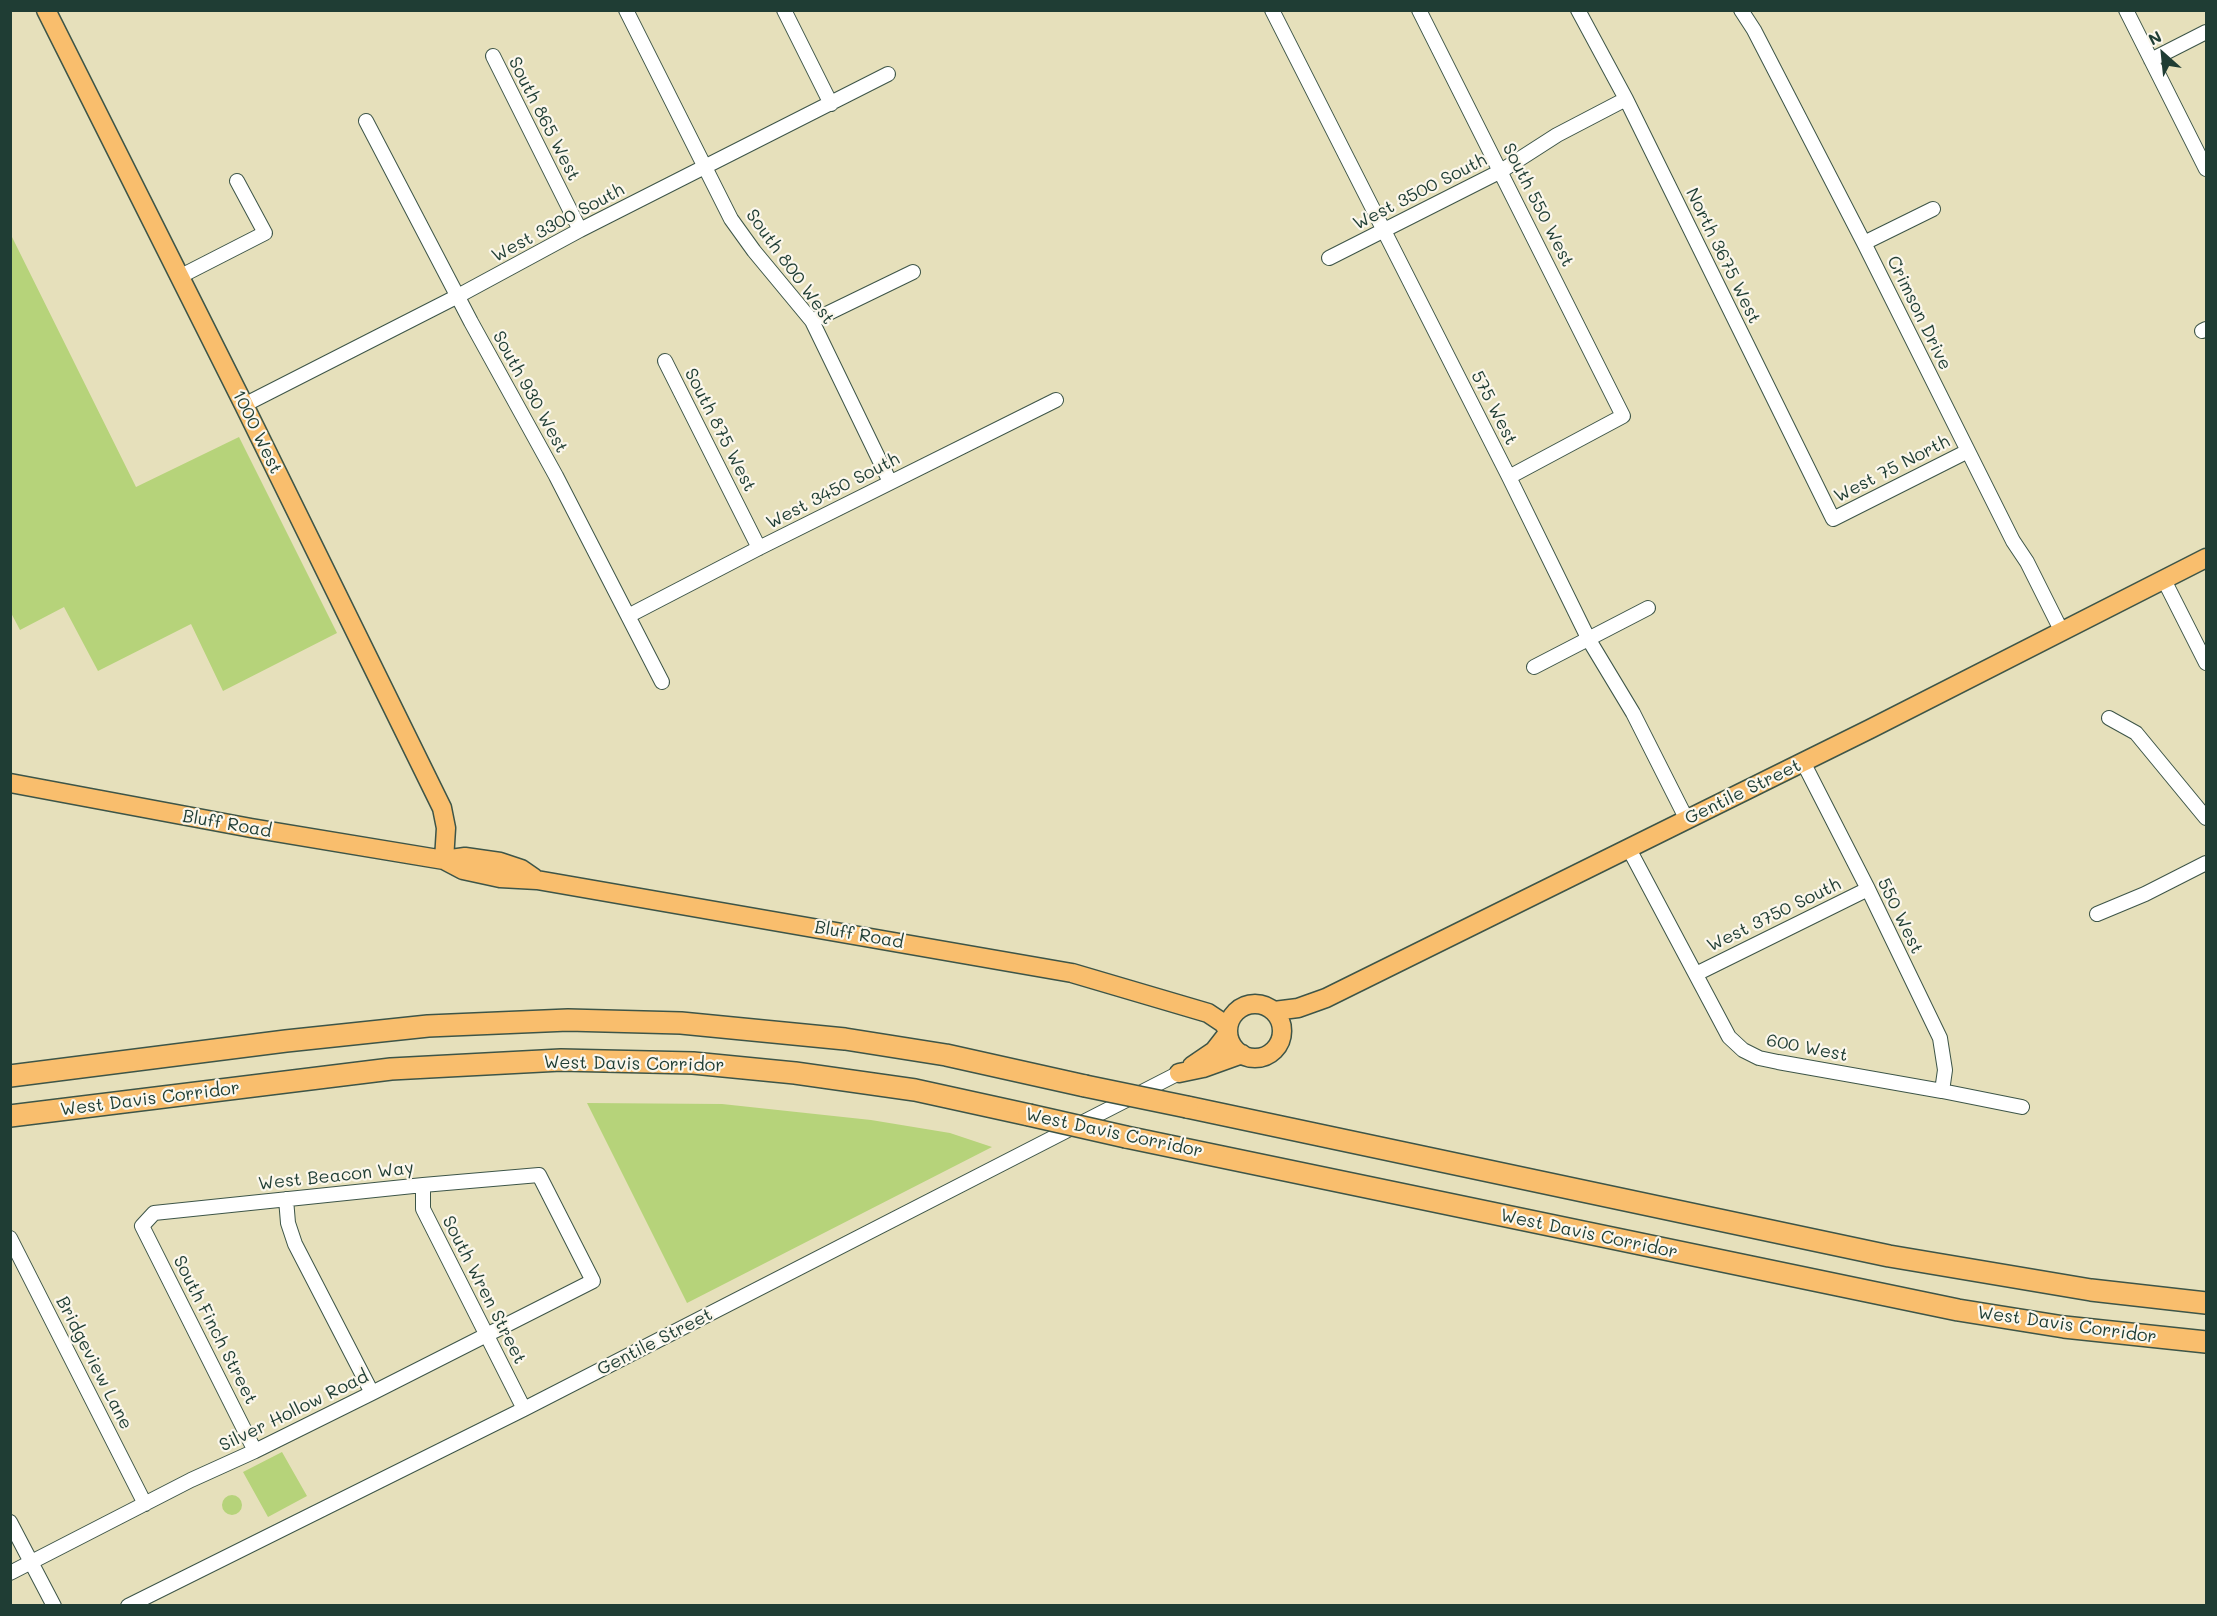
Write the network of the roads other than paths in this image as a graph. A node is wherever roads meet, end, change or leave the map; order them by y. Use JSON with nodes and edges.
{"nodes":[{"id":1,"x":45,"y":10,"type":"edge"},
{"id":2,"x":626,"y":10,"type":"edge"},
{"id":3,"x":784,"y":10,"type":"edge"},
{"id":4,"x":1272,"y":10,"type":"edge"},
{"id":5,"x":1419,"y":10,"type":"edge"},
{"id":6,"x":1578,"y":10,"type":"edge"},
{"id":7,"x":1741,"y":10,"type":"edge"},
{"id":8,"x":2126,"y":10,"type":"edge"},
{"id":9,"x":2206,"y":32,"type":"edge"},
{"id":10,"x":493,"y":56,"type":"dead end"},
{"id":11,"x":2151,"y":60,"type":"junction"},
{"id":12,"x":888,"y":74,"type":"dead end"},
{"id":13,"x":1626,"y":99,"type":"junction"},
{"id":14,"x":831,"y":104,"type":"junction"},
{"id":15,"x":366,"y":121,"type":"dead end"},
{"id":16,"x":705,"y":168,"type":"junction"},
{"id":17,"x":2206,"y":169,"type":"edge"},
{"id":18,"x":1501,"y":171,"type":"junction"},
{"id":19,"x":237,"y":180,"type":"dead end"},
{"id":20,"x":1933,"y":209,"type":"dead end"},
{"id":21,"x":579,"y":231,"type":"junction"},
{"id":22,"x":1383,"y":232,"type":"junction"},
{"id":23,"x":1864,"y":243,"type":"junction"},
{"id":24,"x":1329,"y":258,"type":"dead end"},
{"id":25,"x":913,"y":272,"type":"dead end"},
{"id":26,"x":179,"y":277,"type":"junction"},
{"id":27,"x":458,"y":296,"type":"junction"},
{"id":28,"x":812,"y":321,"type":"junction"},
{"id":29,"x":665,"y":361,"type":"dead end"},
{"id":30,"x":1056,"y":400,"type":"dead end"},
{"id":31,"x":244,"y":405,"type":"junction"},
{"id":32,"x":1968,"y":451,"type":"junction"},
{"id":33,"x":1509,"y":477,"type":"junction"},
{"id":34,"x":890,"y":482,"type":"junction"},
{"id":35,"x":1833,"y":519,"type":"joint"},
{"id":36,"x":759,"y":548,"type":"junction"},
{"id":37,"x":2206,"y":558,"type":"edge"},
{"id":38,"x":2164,"y":580,"type":"junction"},
{"id":39,"x":1648,"y":608,"type":"dead end"},
{"id":40,"x":628,"y":616,"type":"junction"},
{"id":41,"x":2062,"y":632,"type":"junction"},
{"id":42,"x":1588,"y":639,"type":"junction"},
{"id":43,"x":2206,"y":663,"type":"edge"},
{"id":44,"x":1534,"y":667,"type":"dead end"},
{"id":45,"x":662,"y":682,"type":"dead end"},
{"id":46,"x":2109,"y":718,"type":"dead end"},
{"id":47,"x":1803,"y":762,"type":"junction"},
{"id":48,"x":10,"y":783,"type":"edge"},
{"id":49,"x":2206,"y":818,"type":"edge"},
{"id":50,"x":1687,"y":820,"type":"junction"},
{"id":51,"x":1629,"y":849,"type":"junction"},
{"id":52,"x":444,"y":860,"type":"junction"},
{"id":53,"x":2206,"y":863,"type":"edge"},
{"id":54,"x":1868,"y":889,"type":"junction"},
{"id":55,"x":2097,"y":914,"type":"dead end"},
{"id":56,"x":1696,"y":974,"type":"junction"},
{"id":57,"x":1326,"y":998,"type":"junction"},
{"id":58,"x":1178,"y":1004,"type":"junction"},
{"id":59,"x":1243,"y":1006,"type":"junction"},
{"id":60,"x":1274,"y":1011,"type":"junction"},
{"id":61,"x":1228,"y":1032,"type":"junction"},
{"id":62,"x":1280,"y":1041,"type":"junction"},
{"id":63,"x":1242,"y":1054,"type":"junction"},
{"id":64,"x":1179,"y":1073,"type":"junction"},
{"id":65,"x":10,"y":1076,"type":"edge"},
{"id":66,"x":1942,"y":1091,"type":"junction"},
{"id":67,"x":2022,"y":1107,"type":"dead end"},
{"id":68,"x":10,"y":1116,"type":"edge"},
{"id":69,"x":423,"y":1185,"type":"junction"},
{"id":70,"x":286,"y":1199,"type":"junction"},
{"id":71,"x":142,"y":1226,"type":"joint"},
{"id":72,"x":10,"y":1238,"type":"edge"},
{"id":73,"x":593,"y":1281,"type":"joint"},
{"id":74,"x":2206,"y":1303,"type":"edge"},
{"id":75,"x":486,"y":1335,"type":"junction"},
{"id":76,"x":2206,"y":1342,"type":"edge"},
{"id":77,"x":372,"y":1393,"type":"junction"},
{"id":78,"x":524,"y":1409,"type":"junction"},
{"id":79,"x":255,"y":1450,"type":"junction"},
{"id":80,"x":145,"y":1504,"type":"junction"},
{"id":81,"x":10,"y":1522,"type":"edge"},
{"id":82,"x":31,"y":1562,"type":"junction"},
{"id":83,"x":10,"y":1574,"type":"edge"},
{"id":84,"x":54,"y":1605,"type":"edge"},
{"id":85,"x":128,"y":1605,"type":"edge"}],
"edges":[{"from":1,"to":26,"type":"main road","name":"1000 West"},
{"from":2,"to":16,"type":"street","name":"South 800 West"},
{"from":3,"to":14,"type":"street"},
{"from":4,"to":22,"type":"street","name":"575 West"},
{"from":5,"to":18,"type":"street","name":"South 550 West"},
{"from":6,"to":13,"type":"street","name":"North 3675 West"},
{"from":7,"to":23,"type":"street","name":"Crimson Drive"},
{"from":8,"to":11,"type":"street"},
{"from":9,"to":11,"type":"street"},
{"from":10,"to":21,"type":"street","name":"South 865 West"},
{"from":11,"to":17,"type":"street"},
{"from":12,"to":14,"type":"street","name":"West 3300 South"},
{"from":13,"to":18,"type":"street","name":"West 3500 South"},
{"from":13,"to":35,"type":"street","name":"North 3675 West"},
{"from":14,"to":16,"type":"street","name":"West 3300 South"},
{"from":15,"to":27,"type":"street","name":"South 930 West"},
{"from":16,"to":21,"type":"street","name":"West 3300 South"},
{"from":16,"to":28,"type":"street","name":"South 800 West"},
{"from":18,"to":22,"type":"street","name":"West 3500 South"},
{"from":18,"to":33,"type":"street","name":"South 550 West"},
{"from":19,"to":26,"type":"street"},
{"from":20,"to":23,"type":"street"},
{"from":21,"to":27,"type":"street","name":"West 3300 South"},
{"from":22,"to":24,"type":"street","name":"West 3500 South"},
{"from":22,"to":33,"type":"street","name":"575 West"},
{"from":23,"to":32,"type":"street","name":"Crimson Drive"},
{"from":25,"to":28,"type":"street"},
{"from":26,"to":31,"type":"main road","name":"1000 West"},
{"from":27,"to":31,"type":"street","name":"West 3300 South"},
{"from":27,"to":40,"type":"street","name":"South 930 West"},
{"from":28,"to":34,"type":"street","name":"South 800 West"},
{"from":29,"to":36,"type":"street","name":"South 875 West"},
{"from":30,"to":34,"type":"street","name":"West 3450 South"},
{"from":31,"to":52,"type":"main road","name":"1000 West"},
{"from":32,"to":35,"type":"street","name":"West 75 North"},
{"from":32,"to":41,"type":"street","name":"Crimson Drive"},
{"from":33,"to":42,"type":"street","name":"575 West"},
{"from":34,"to":36,"type":"street","name":"West 3450 South"},
{"from":36,"to":40,"type":"street","name":"West 3450 South"},
{"from":37,"to":38,"type":"main road","name":"Gentile Street"},
{"from":38,"to":41,"type":"main road","name":"Gentile Street"},
{"from":38,"to":43,"type":"street"},
{"from":39,"to":42,"type":"street"},
{"from":40,"to":45,"type":"street","name":"South 930 West"},
{"from":41,"to":47,"type":"main road","name":"Gentile Street"},
{"from":42,"to":44,"type":"street"},
{"from":42,"to":50,"type":"street","name":"575 West"},
{"from":46,"to":49,"type":"street"},
{"from":47,"to":50,"type":"main road","name":"Gentile Street"},
{"from":47,"to":54,"type":"street","name":"550 West"},
{"from":48,"to":52,"type":"main road","name":"Bluff Road"},
{"from":50,"to":51,"type":"main road","name":"Gentile Street"},
{"from":51,"to":56,"type":"street","name":"600 West"},
{"from":51,"to":57,"type":"main road","name":"Gentile Street"},
{"from":52,"to":58,"type":"main road","name":"Bluff Road"},
{"from":53,"to":55,"type":"street"},
{"from":54,"to":56,"type":"street","name":"West 3750 South"},
{"from":54,"to":66,"type":"street","name":"550 West"},
{"from":56,"to":66,"type":"street","name":"600 West"},
{"from":57,"to":60,"type":"main road","name":"Gentile Street"},
{"from":57,"to":62,"type":"main road"},
{"from":58,"to":59,"type":"main road","name":"Bluff Road"},
{"from":58,"to":61,"type":"main road","name":"Bluff Road"},
{"from":59,"to":60,"type":"main road"},
{"from":59,"to":61,"type":"main road"},
{"from":60,"to":62,"type":"main road"},
{"from":61,"to":63,"type":"main road"},
{"from":61,"to":64,"type":"main road","name":"Gentile Street"},
{"from":62,"to":63,"type":"main road"},
{"from":63,"to":64,"type":"main road","name":"Gentile Street"},
{"from":64,"to":78,"type":"street","name":"Gentile Street"},
{"from":65,"to":74,"type":"highway","name":"West Davis Corridor","bridge":true},
{"from":66,"to":67,"type":"street","name":"600 West"},
{"from":68,"to":76,"type":"highway","name":"West Davis Corridor","bridge":true},
{"from":69,"to":70,"type":"street","name":"West Beacon Way"},
{"from":69,"to":73,"type":"street","name":"West Beacon Way"},
{"from":69,"to":75,"type":"street","name":"South Wren Street"},
{"from":70,"to":71,"type":"street","name":"West Beacon Way"},
{"from":70,"to":77,"type":"street"},
{"from":71,"to":79,"type":"street","name":"South Finch Street"},
{"from":72,"to":80,"type":"street","name":"Bridgeview Lane"},
{"from":73,"to":75,"type":"street","name":"Silver Hollow Road"},
{"from":75,"to":77,"type":"street","name":"Silver Hollow Road"},
{"from":75,"to":78,"type":"street","name":"South Wren Street"},
{"from":77,"to":79,"type":"street","name":"Silver Hollow Road"},
{"from":78,"to":85,"type":"street","name":"Gentile Street"},
{"from":79,"to":80,"type":"street","name":"Silver Hollow Road"},
{"from":80,"to":82,"type":"street","name":"Silver Hollow Road"},
{"from":81,"to":82,"type":"street"},
{"from":82,"to":83,"type":"street","name":"Silver Hollow Road"},
{"from":82,"to":84,"type":"street"}]}
